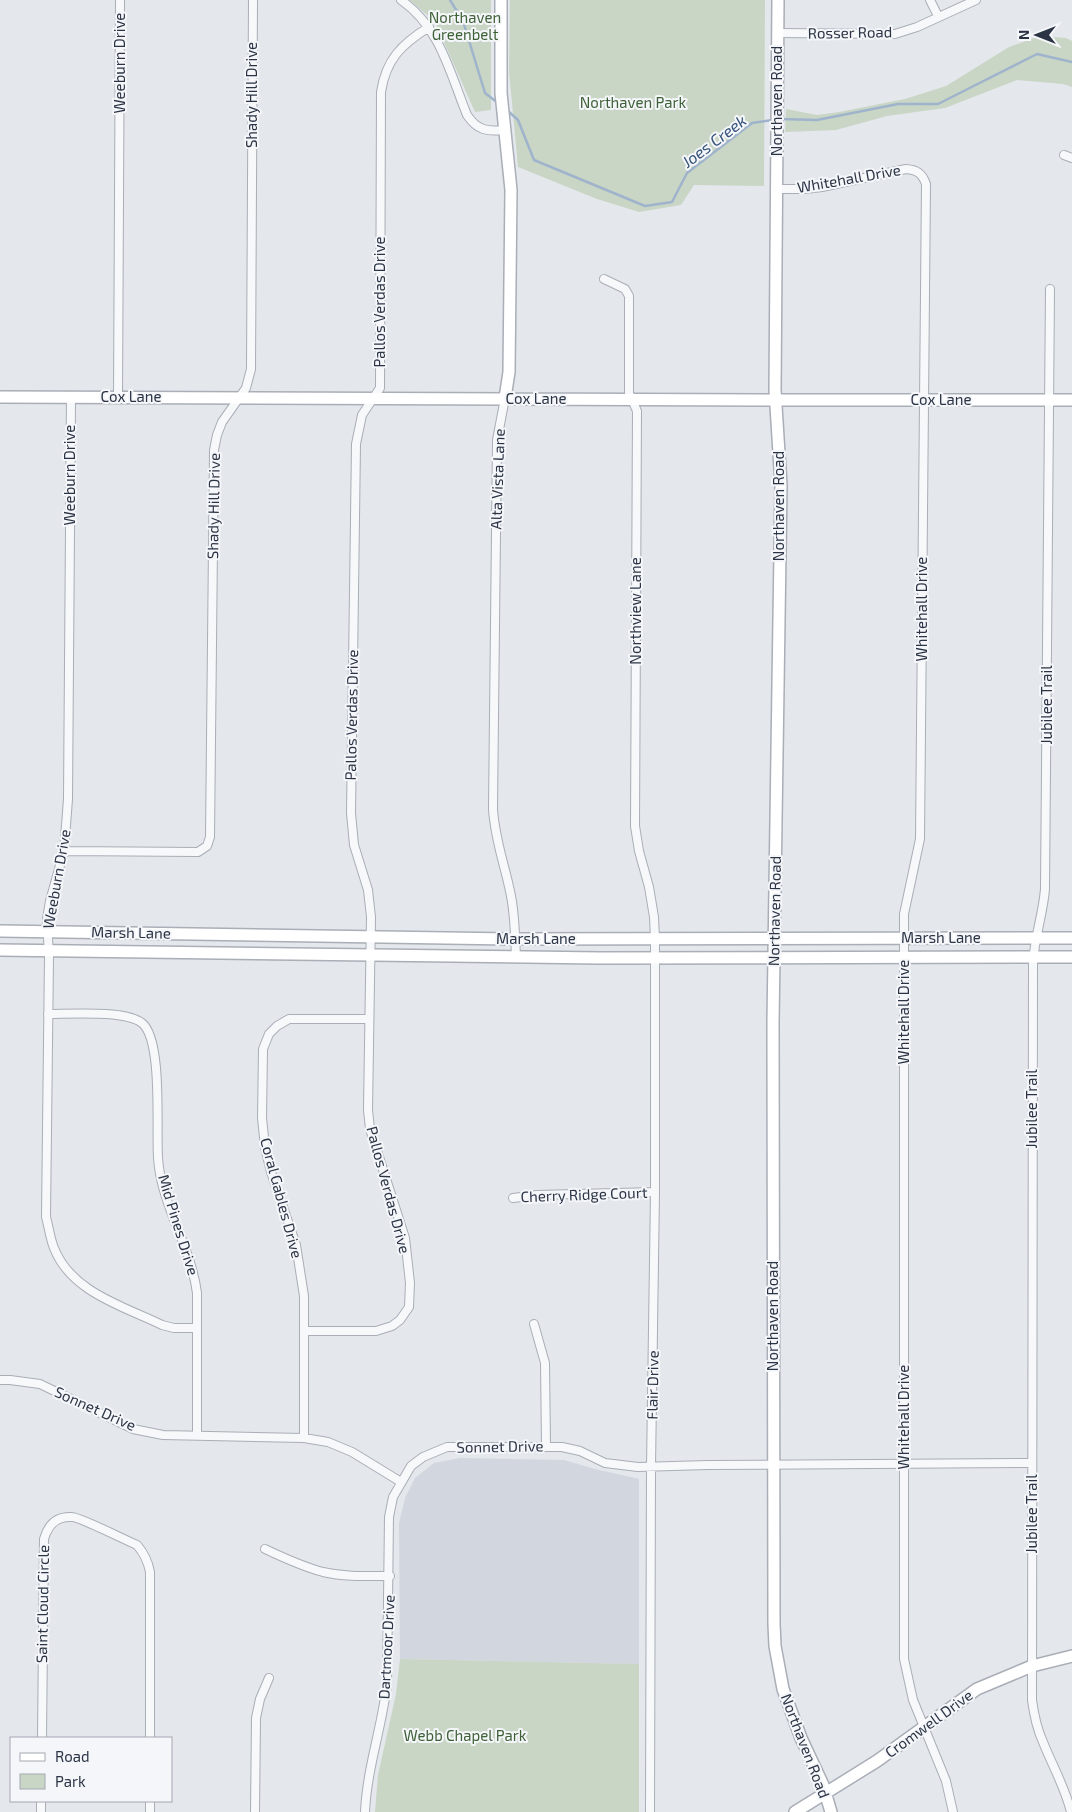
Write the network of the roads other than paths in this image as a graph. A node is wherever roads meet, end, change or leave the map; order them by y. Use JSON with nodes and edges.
{"nodes":[{"id":1,"x":120,"y":0,"type":"edge"},
{"id":2,"x":253,"y":0,"type":"edge"},
{"id":3,"x":402,"y":0,"type":"edge"},
{"id":4,"x":501,"y":0,"type":"edge"},
{"id":5,"x":778,"y":0,"type":"edge"},
{"id":6,"x":930,"y":0,"type":"edge"},
{"id":7,"x":976,"y":0,"type":"edge"},
{"id":8,"x":938,"y":16,"type":"junction"},
{"id":9,"x":429,"y":27,"type":"junction"},
{"id":10,"x":777,"y":33,"type":"junction"},
{"id":11,"x":504,"y":127,"type":"junction"},
{"id":12,"x":777,"y":189,"type":"junction"},
{"id":13,"x":604,"y":279,"type":"dead end"},
{"id":14,"x":1050,"y":289,"type":"dead end"},
{"id":15,"x":0,"y":397,"type":"edge"},
{"id":16,"x":71,"y":397,"type":"junction"},
{"id":17,"x":118,"y":397,"type":"junction"},
{"id":18,"x":238,"y":397,"type":"junction"},
{"id":19,"x":373,"y":398,"type":"junction"},
{"id":20,"x":505,"y":398,"type":"junction"},
{"id":21,"x":632,"y":399,"type":"junction"},
{"id":22,"x":776,"y":400,"type":"junction"},
{"id":23,"x":924,"y":400,"type":"junction"},
{"id":24,"x":1049,"y":400,"type":"junction"},
{"id":25,"x":1072,"y":400,"type":"edge"},
{"id":26,"x":64,"y":851,"type":"junction"},
{"id":27,"x":0,"y":931,"type":"edge"},
{"id":28,"x":47,"y":932,"type":"junction"},
{"id":29,"x":370,"y":938,"type":"junction"},
{"id":30,"x":904,"y":938,"type":"junction"},
{"id":31,"x":1072,"y":938,"type":"edge"},
{"id":32,"x":515,"y":939,"type":"junction"},
{"id":33,"x":655,"y":939,"type":"junction"},
{"id":34,"x":774,"y":939,"type":"junction"},
{"id":35,"x":1035,"y":939,"type":"junction"},
{"id":36,"x":0,"y":950,"type":"edge"},
{"id":37,"x":48,"y":950,"type":"junction"},
{"id":38,"x":370,"y":955,"type":"junction"},
{"id":39,"x":516,"y":957,"type":"junction"},
{"id":40,"x":774,"y":957,"type":"junction"},
{"id":41,"x":904,"y":957,"type":"junction"},
{"id":42,"x":1033,"y":957,"type":"junction"},
{"id":43,"x":1072,"y":957,"type":"edge"},
{"id":44,"x":654,"y":958,"type":"junction"},
{"id":45,"x":48,"y":1014,"type":"junction"},
{"id":46,"x":369,"y":1019,"type":"junction"},
{"id":47,"x":656,"y":1192,"type":"junction"},
{"id":48,"x":513,"y":1198,"type":"dead end"},
{"id":49,"x":534,"y":1324,"type":"dead end"},
{"id":50,"x":197,"y":1328,"type":"junction"},
{"id":51,"x":304,"y":1331,"type":"junction"},
{"id":52,"x":0,"y":1380,"type":"edge"},
{"id":53,"x":197,"y":1435,"type":"junction"},
{"id":54,"x":304,"y":1438,"type":"junction"},
{"id":55,"x":546,"y":1446,"type":"junction"},
{"id":56,"x":1032,"y":1463,"type":"junction"},
{"id":57,"x":773,"y":1464,"type":"junction"},
{"id":58,"x":904,"y":1464,"type":"junction"},
{"id":59,"x":651,"y":1467,"type":"junction"},
{"id":60,"x":401,"y":1482,"type":"junction"},
{"id":61,"x":265,"y":1549,"type":"dead end"},
{"id":62,"x":390,"y":1576,"type":"junction"},
{"id":63,"x":1072,"y":1656,"type":"edge"},
{"id":64,"x":1032,"y":1666,"type":"junction"},
{"id":65,"x":270,"y":1678,"type":"dead end"},
{"id":66,"x":923,"y":1728,"type":"junction"},
{"id":67,"x":42,"y":1737,"type":"edge"},
{"id":68,"x":150,"y":1737,"type":"edge"},
{"id":69,"x":826,"y":1795,"type":"junction"},
{"id":70,"x":256,"y":1812,"type":"edge"},
{"id":71,"x":365,"y":1812,"type":"edge"},
{"id":72,"x":650,"y":1812,"type":"edge"},
{"id":73,"x":795,"y":1812,"type":"edge"},
{"id":74,"x":830,"y":1812,"type":"edge"},
{"id":75,"x":952,"y":1812,"type":"edge"},
{"id":76,"x":1070,"y":1812,"type":"edge"}],
"edges":[{"from":1,"to":17,"type":"street","name":"Weeburn Drive"},
{"from":2,"to":18,"type":"street","name":"Shady Hill Drive"},
{"from":3,"to":9,"type":"street"},
{"from":4,"to":11,"type":"street","name":"Alta Vista Lane"},
{"from":5,"to":10,"type":"street","name":"Northaven Road"},
{"from":6,"to":8,"type":"street"},
{"from":7,"to":8,"type":"street","name":"Rosser Road"},
{"from":8,"to":10,"type":"street","name":"Rosser Road"},
{"from":9,"to":11,"type":"street"},
{"from":9,"to":19,"type":"street","name":"Pallos Verdas Drive"},
{"from":10,"to":12,"type":"street","name":"Northaven Road"},
{"from":11,"to":20,"type":"street","name":"Alta Vista Lane"},
{"from":12,"to":22,"type":"street","name":"Northaven Road"},
{"from":12,"to":23,"type":"street","name":"Whitehall Drive"},
{"from":13,"to":21,"type":"street","name":"Northview Lane"},
{"from":14,"to":24,"type":"street","name":"Jubilee Trail"},
{"from":15,"to":16,"type":"street","name":"Cox Lane"},
{"from":16,"to":17,"type":"street","name":"Cox Lane"},
{"from":16,"to":26,"type":"street","name":"Weeburn Drive"},
{"from":17,"to":18,"type":"street","name":"Cox Lane"},
{"from":18,"to":19,"type":"street","name":"Cox Lane"},
{"from":18,"to":26,"type":"street","name":"Shady Hill Drive"},
{"from":19,"to":20,"type":"street","name":"Cox Lane"},
{"from":19,"to":29,"type":"street","name":"Pallos Verdas Drive"},
{"from":20,"to":21,"type":"street","name":"Cox Lane"},
{"from":20,"to":32,"type":"street","name":"Alta Vista Lane"},
{"from":21,"to":22,"type":"street","name":"Cox Lane"},
{"from":21,"to":33,"type":"street","name":"Northview Lane"},
{"from":22,"to":23,"type":"street","name":"Cox Lane"},
{"from":22,"to":34,"type":"street","name":"Northaven Road"},
{"from":23,"to":24,"type":"street","name":"Cox Lane"},
{"from":23,"to":30,"type":"street","name":"Whitehall Drive"},
{"from":24,"to":25,"type":"street","name":"Cox Lane"},
{"from":24,"to":35,"type":"street","name":"Jubilee Trail"},
{"from":26,"to":28,"type":"street","name":"Weeburn Drive"},
{"from":27,"to":28,"type":"street","name":"Marsh Lane"},
{"from":28,"to":29,"type":"street","name":"Marsh Lane"},
{"from":28,"to":37,"type":"street","name":"Weeburn Drive"},
{"from":29,"to":32,"type":"street","name":"Marsh Lane"},
{"from":29,"to":38,"type":"street","name":"Pallos Verdas Drive"},
{"from":30,"to":34,"type":"street","name":"Marsh Lane"},
{"from":30,"to":35,"type":"street","name":"Marsh Lane"},
{"from":30,"to":41,"type":"street","name":"Whitehall Drive"},
{"from":31,"to":35,"type":"street","name":"Marsh Lane"},
{"from":32,"to":33,"type":"street","name":"Marsh Lane"},
{"from":32,"to":39,"type":"street","name":"Alta Vista Lane"},
{"from":33,"to":34,"type":"street","name":"Marsh Lane"},
{"from":33,"to":44,"type":"street","name":"Northview Lane"},
{"from":34,"to":40,"type":"street","name":"Northaven Road"},
{"from":35,"to":42,"type":"street","name":"Jubilee Trail"},
{"from":36,"to":37,"type":"street","name":"Marsh Lane"},
{"from":37,"to":38,"type":"street","name":"Marsh Lane"},
{"from":37,"to":45,"type":"street","name":"Weeburn Drive"},
{"from":38,"to":39,"type":"street","name":"Marsh Lane"},
{"from":38,"to":46,"type":"street","name":"Pallos Verdas Drive"},
{"from":39,"to":44,"type":"street","name":"Marsh Lane"},
{"from":40,"to":41,"type":"street","name":"Marsh Lane"},
{"from":40,"to":44,"type":"street","name":"Marsh Lane"},
{"from":40,"to":57,"type":"street","name":"Northaven Road"},
{"from":41,"to":42,"type":"street","name":"Marsh Lane"},
{"from":41,"to":58,"type":"street","name":"Whitehall Drive"},
{"from":42,"to":43,"type":"street","name":"Marsh Lane"},
{"from":42,"to":56,"type":"street","name":"Jubilee Trail"},
{"from":44,"to":47,"type":"street","name":"Flair Drive"},
{"from":45,"to":50,"type":"street","name":"Weeburn Drive"},
{"from":45,"to":50,"type":"street","name":"Mid Pines Drive"},
{"from":46,"to":51,"type":"street","name":"Pallos Verdas Drive"},
{"from":46,"to":51,"type":"street","name":"Coral Gables Drive"},
{"from":47,"to":48,"type":"street","name":"Cherry Ridge Court"},
{"from":47,"to":59,"type":"street","name":"Flair Drive"},
{"from":49,"to":55,"type":"street"},
{"from":50,"to":53,"type":"street","name":"Mid Pines Drive"},
{"from":51,"to":54,"type":"street","name":"Coral Gables Drive"},
{"from":52,"to":53,"type":"street","name":"Sonnet Drive"},
{"from":53,"to":54,"type":"street","name":"Sonnet Drive"},
{"from":54,"to":60,"type":"street","name":"Sonnet Drive"},
{"from":55,"to":59,"type":"street","name":"Sonnet Drive"},
{"from":55,"to":60,"type":"street","name":"Sonnet Drive"},
{"from":56,"to":58,"type":"street","name":"Sonnet Drive"},
{"from":56,"to":64,"type":"street","name":"Jubilee Trail"},
{"from":57,"to":58,"type":"street","name":"Sonnet Drive"},
{"from":57,"to":59,"type":"street","name":"Sonnet Drive"},
{"from":57,"to":69,"type":"street","name":"Northaven Road"},
{"from":58,"to":66,"type":"street","name":"Whitehall Drive"},
{"from":59,"to":72,"type":"street","name":"Flair Drive"},
{"from":60,"to":62,"type":"street","name":"Dartmoor Drive"},
{"from":61,"to":62,"type":"street"},
{"from":62,"to":71,"type":"street","name":"Dartmoor Drive"},
{"from":63,"to":64,"type":"street","name":"Cromwell Drive"},
{"from":64,"to":66,"type":"street","name":"Cromwell Drive"},
{"from":64,"to":76,"type":"street","name":"Jubilee Trail"},
{"from":65,"to":70,"type":"street"},
{"from":66,"to":69,"type":"street","name":"Cromwell Drive"},
{"from":66,"to":75,"type":"street","name":"Whitehall Drive"},
{"from":67,"to":68,"type":"street","name":"Saint Cloud Circle"},
{"from":69,"to":73,"type":"street","name":"Cromwell Drive"},
{"from":69,"to":74,"type":"street","name":"Northaven Road"}]}
